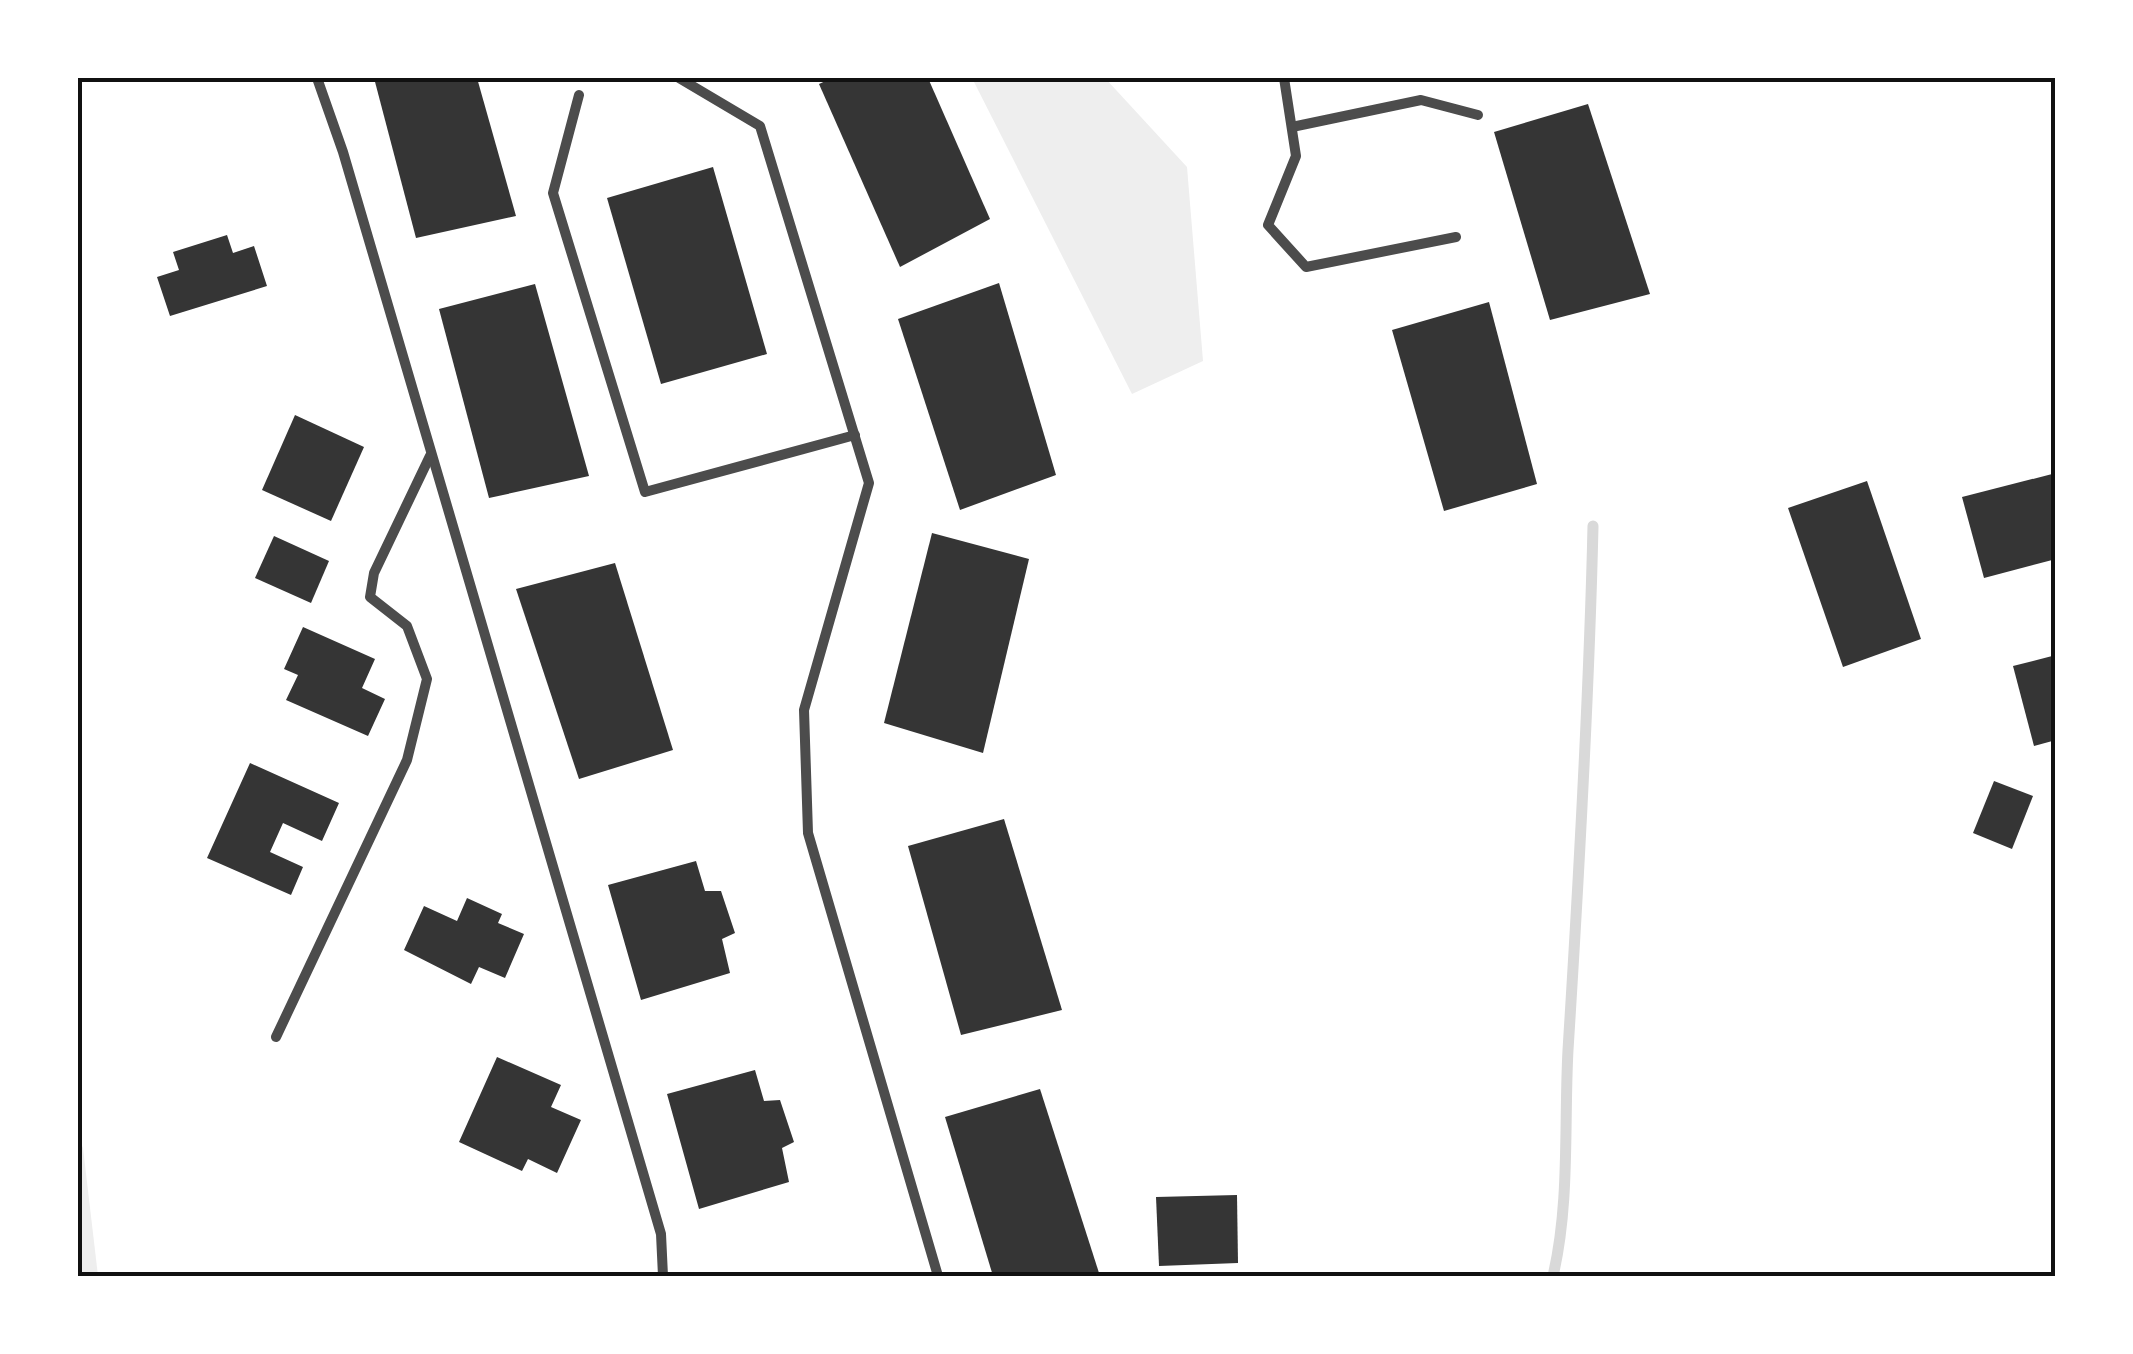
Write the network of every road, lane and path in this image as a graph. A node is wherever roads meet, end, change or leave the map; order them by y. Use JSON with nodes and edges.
{"nodes":[{"id":1,"x":317,"y":78,"type":"edge"},
{"id":2,"x":679,"y":78,"type":"edge"},
{"id":3,"x":1284,"y":78,"type":"edge"},
{"id":4,"x":579,"y":96,"type":"dead end"},
{"id":5,"x":1478,"y":116,"type":"dead end"},
{"id":6,"x":1292,"y":127,"type":"junction"},
{"id":7,"x":1456,"y":237,"type":"dead end"},
{"id":8,"x":854,"y":436,"type":"junction"},
{"id":9,"x":430,"y":455,"type":"junction"},
{"id":10,"x":276,"y":1037,"type":"dead end"},
{"id":11,"x":663,"y":1276,"type":"edge"},
{"id":12,"x":938,"y":1276,"type":"edge"}],
"edges":[{"from":1,"to":9,"type":"street"},
{"from":2,"to":8,"type":"street"},
{"from":3,"to":6,"type":"street"},
{"from":4,"to":8,"type":"street"},
{"from":5,"to":6,"type":"street"},
{"from":6,"to":7,"type":"street"},
{"from":8,"to":12,"type":"street"},
{"from":9,"to":10,"type":"street"},
{"from":9,"to":11,"type":"street"}]}
